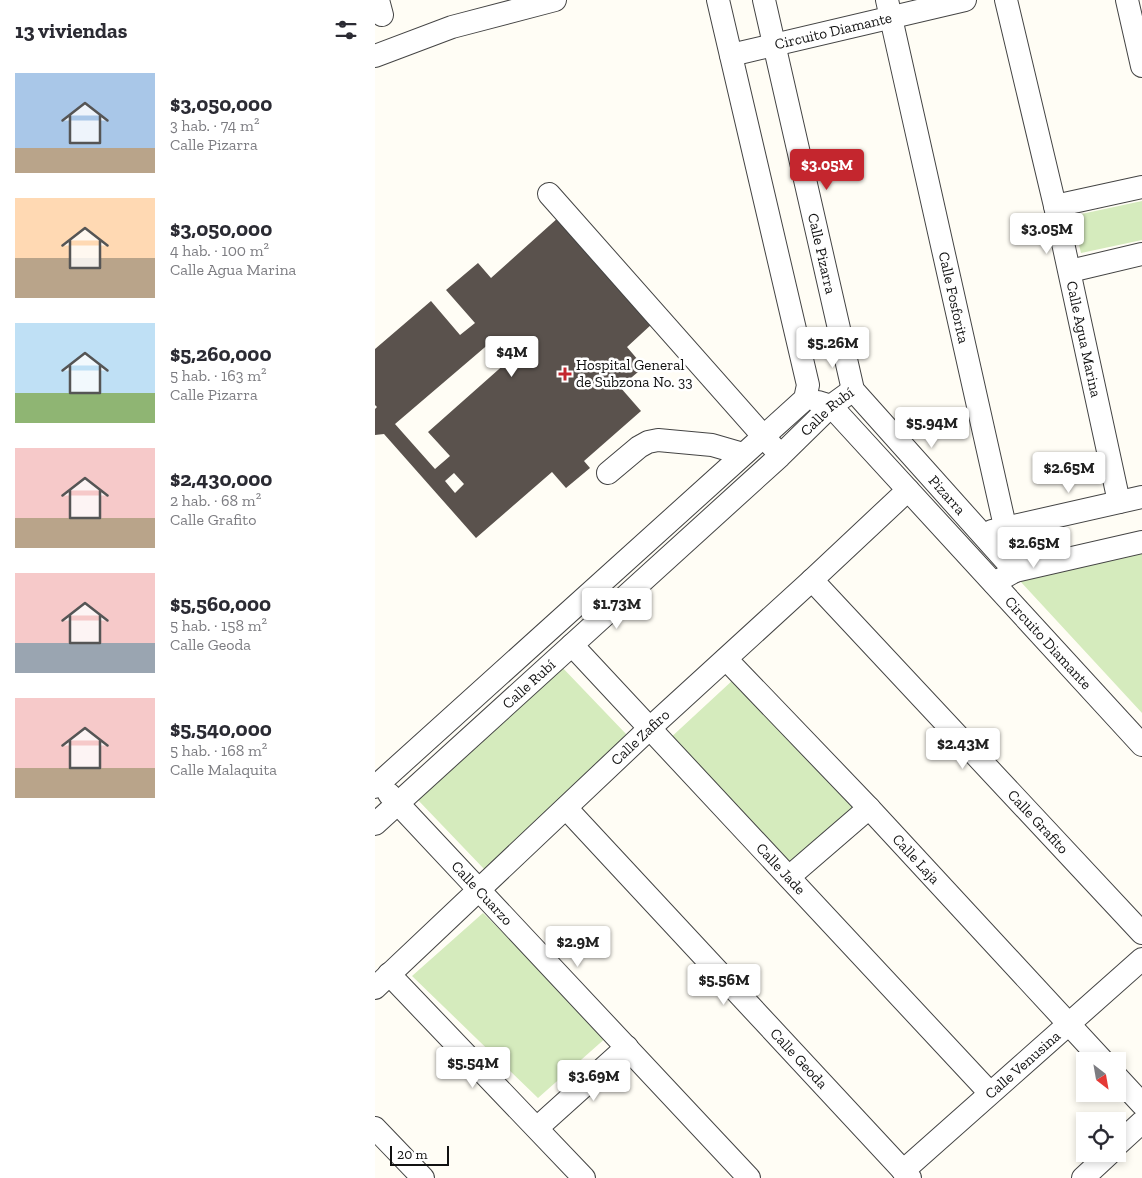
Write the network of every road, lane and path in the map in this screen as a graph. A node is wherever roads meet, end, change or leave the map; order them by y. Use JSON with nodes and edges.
{"nodes":[{"id":1,"x":555,"y":0,"type":"edge"},
{"id":2,"x":718,"y":0,"type":"edge"},
{"id":3,"x":764,"y":0,"type":"edge"},
{"id":4,"x":965,"y":0,"type":"edge"},
{"id":5,"x":1007,"y":0,"type":"edge"},
{"id":6,"x":1127,"y":0,"type":"edge"},
{"id":7,"x":889,"y":8,"type":"edge"},
{"id":8,"x":774,"y":44,"type":"junction"},
{"id":9,"x":731,"y":55,"type":"junction"},
{"id":10,"x":375,"y":56,"type":"edge"},
{"id":11,"x":1142,"y":66,"type":"edge"},
{"id":12,"x":1142,"y":187,"type":"edge"},
{"id":13,"x":549,"y":194,"type":"dead end"},
{"id":14,"x":1055,"y":206,"type":"junction"},
{"id":15,"x":1142,"y":254,"type":"edge"},
{"id":16,"x":1070,"y":270,"type":"junction"},
{"id":17,"x":853,"y":390,"type":"junction"},
{"id":18,"x":807,"y":392,"type":"junction"},
{"id":19,"x":831,"y":406,"type":"junction"},
{"id":20,"x":763,"y":437,"type":"junction"},
{"id":21,"x":743,"y":454,"type":"junction"},
{"id":22,"x":780,"y":456,"type":"junction"},
{"id":23,"x":608,"y":472,"type":"dead end"},
{"id":24,"x":907,"y":490,"type":"junction"},
{"id":25,"x":1142,"y":497,"type":"edge"},
{"id":26,"x":1119,"y":502,"type":"junction"},
{"id":27,"x":1005,"y":528,"type":"junction"},
{"id":28,"x":982,"y":534,"type":"junction"},
{"id":29,"x":1142,"y":542,"type":"edge"},
{"id":30,"x":1015,"y":571,"type":"junction"},
{"id":31,"x":812,"y":580,"type":"junction"},
{"id":32,"x":994,"y":583,"type":"junction"},
{"id":33,"x":572,"y":645,"type":"junction"},
{"id":34,"x":726,"y":659,"type":"junction"},
{"id":35,"x":650,"y":728,"type":"junction"},
{"id":36,"x":1142,"y":745,"type":"edge"},
{"id":37,"x":377,"y":785,"type":"edge"},
{"id":38,"x":398,"y":804,"type":"junction"},
{"id":39,"x":567,"y":808,"type":"junction"},
{"id":40,"x":869,"y":808,"type":"junction"},
{"id":41,"x":375,"y":824,"type":"edge"},
{"id":42,"x":789,"y":877,"type":"junction"},
{"id":43,"x":479,"y":890,"type":"junction"},
{"id":44,"x":1142,"y":933,"type":"edge"},
{"id":45,"x":1142,"y":959,"type":"edge"},
{"id":46,"x":382,"y":981,"type":"edge"},
{"id":47,"x":1070,"y":1025,"type":"junction"},
{"id":48,"x":627,"y":1048,"type":"junction"},
{"id":49,"x":1095,"y":1052,"type":"edge"},
{"id":50,"x":1126,"y":1087,"type":"edge"},
{"id":51,"x":990,"y":1093,"type":"junction"},
{"id":52,"x":1142,"y":1104,"type":"edge"},
{"id":53,"x":1142,"y":1122,"type":"edge"},
{"id":54,"x":375,"y":1128,"type":"edge"},
{"id":55,"x":537,"y":1128,"type":"junction"},
{"id":56,"x":1126,"y":1137,"type":"edge"},
{"id":57,"x":1100,"y":1162,"type":"edge"},
{"id":58,"x":907,"y":1175,"type":"edge"},
{"id":59,"x":423,"y":1178,"type":"edge"},
{"id":60,"x":584,"y":1178,"type":"edge"},
{"id":61,"x":749,"y":1178,"type":"edge"},
{"id":62,"x":1083,"y":1178,"type":"edge"}],
"edges":[{"from":1,"to":10,"type":"street"},
{"from":2,"to":9,"type":"street"},
{"from":3,"to":8,"type":"street","name":"Calle Pizarra"},
{"from":4,"to":7,"type":"street","name":"Circuito Diamante"},
{"from":5,"to":14,"type":"street","name":"Calle Agua Marina"},
{"from":6,"to":11,"type":"street"},
{"from":7,"to":8,"type":"street","name":"Circuito Diamante"},
{"from":7,"to":27,"type":"street","name":"Calle Fosforita"},
{"from":8,"to":9,"type":"street","name":"Circuito Diamante"},
{"from":8,"to":17,"type":"street","name":"Calle Pizarra"},
{"from":9,"to":18,"type":"street"},
{"from":12,"to":14,"type":"street"},
{"from":13,"to":20,"type":"street"},
{"from":14,"to":16,"type":"street","name":"Calle Agua Marina"},
{"from":15,"to":16,"type":"street"},
{"from":16,"to":26,"type":"street","name":"Calle Agua Marina"},
{"from":17,"to":18,"type":"street","name":"Calle Rubí"},
{"from":17,"to":19,"type":"street","name":"Calle Rubí"},
{"from":17,"to":28,"type":"street","name":"Pizarra"},
{"from":18,"to":19,"type":"street"},
{"from":18,"to":20,"type":"street","name":"Calle Rubí"},
{"from":19,"to":22,"type":"street","name":"Calle Rubí"},
{"from":19,"to":24,"type":"street","name":"Circuito Diamante"},
{"from":20,"to":21,"type":"street","name":"Calle Rubí"},
{"from":20,"to":22,"type":"street"},
{"from":21,"to":23,"type":"street"},
{"from":21,"to":37,"type":"street","name":"Calle Rubí"},
{"from":22,"to":33,"type":"street","name":"Calle Rubí"},
{"from":24,"to":31,"type":"street","name":"Calle Zafiro"},
{"from":24,"to":32,"type":"street","name":"Circuito Diamante"},
{"from":25,"to":26,"type":"street"},
{"from":26,"to":27,"type":"street"},
{"from":27,"to":28,"type":"street"},
{"from":27,"to":30,"type":"street","name":"Calle Fosforita"},
{"from":28,"to":30,"type":"street","name":"Pizarra"},
{"from":29,"to":30,"type":"street"},
{"from":30,"to":32,"type":"street"},
{"from":31,"to":34,"type":"street","name":"Calle Zafiro"},
{"from":31,"to":44,"type":"street","name":"Calle Grafito"},
{"from":32,"to":36,"type":"street","name":"Circuito Diamante"},
{"from":33,"to":35,"type":"street","name":"Calle Jade"},
{"from":33,"to":38,"type":"street","name":"Calle Rubí"},
{"from":34,"to":35,"type":"street","name":"Calle Zafiro"},
{"from":34,"to":40,"type":"street","name":"Calle Laja"},
{"from":35,"to":39,"type":"street","name":"Calle Zafiro"},
{"from":35,"to":42,"type":"street","name":"Calle Jade"},
{"from":37,"to":38,"type":"street","name":"Calle Cuarzo"},
{"from":38,"to":41,"type":"street","name":"Calle Rubí"},
{"from":38,"to":43,"type":"street","name":"Calle Cuarzo"},
{"from":39,"to":43,"type":"street","name":"Calle Zafiro"},
{"from":39,"to":58,"type":"street","name":"Calle Geoda"},
{"from":40,"to":42,"type":"street"},
{"from":40,"to":47,"type":"street","name":"Calle Laja"},
{"from":42,"to":51,"type":"street","name":"Calle Jade"},
{"from":43,"to":46,"type":"street","name":"Calle Zafiro"},
{"from":43,"to":48,"type":"street","name":"Calle Cuarzo"},
{"from":45,"to":47,"type":"street","name":"Calle Venusina"},
{"from":46,"to":55,"type":"street"},
{"from":47,"to":49,"type":"street","name":"Calle Laja"},
{"from":47,"to":51,"type":"street","name":"Calle Venusina"},
{"from":48,"to":55,"type":"street"},
{"from":48,"to":61,"type":"street","name":"Calle Cuarzo"},
{"from":50,"to":52,"type":"street"},
{"from":51,"to":58,"type":"street","name":"Calle Venusina"},
{"from":53,"to":56,"type":"street"},
{"from":54,"to":59,"type":"street"},
{"from":55,"to":60,"type":"street"},
{"from":57,"to":62,"type":"street"}]}
